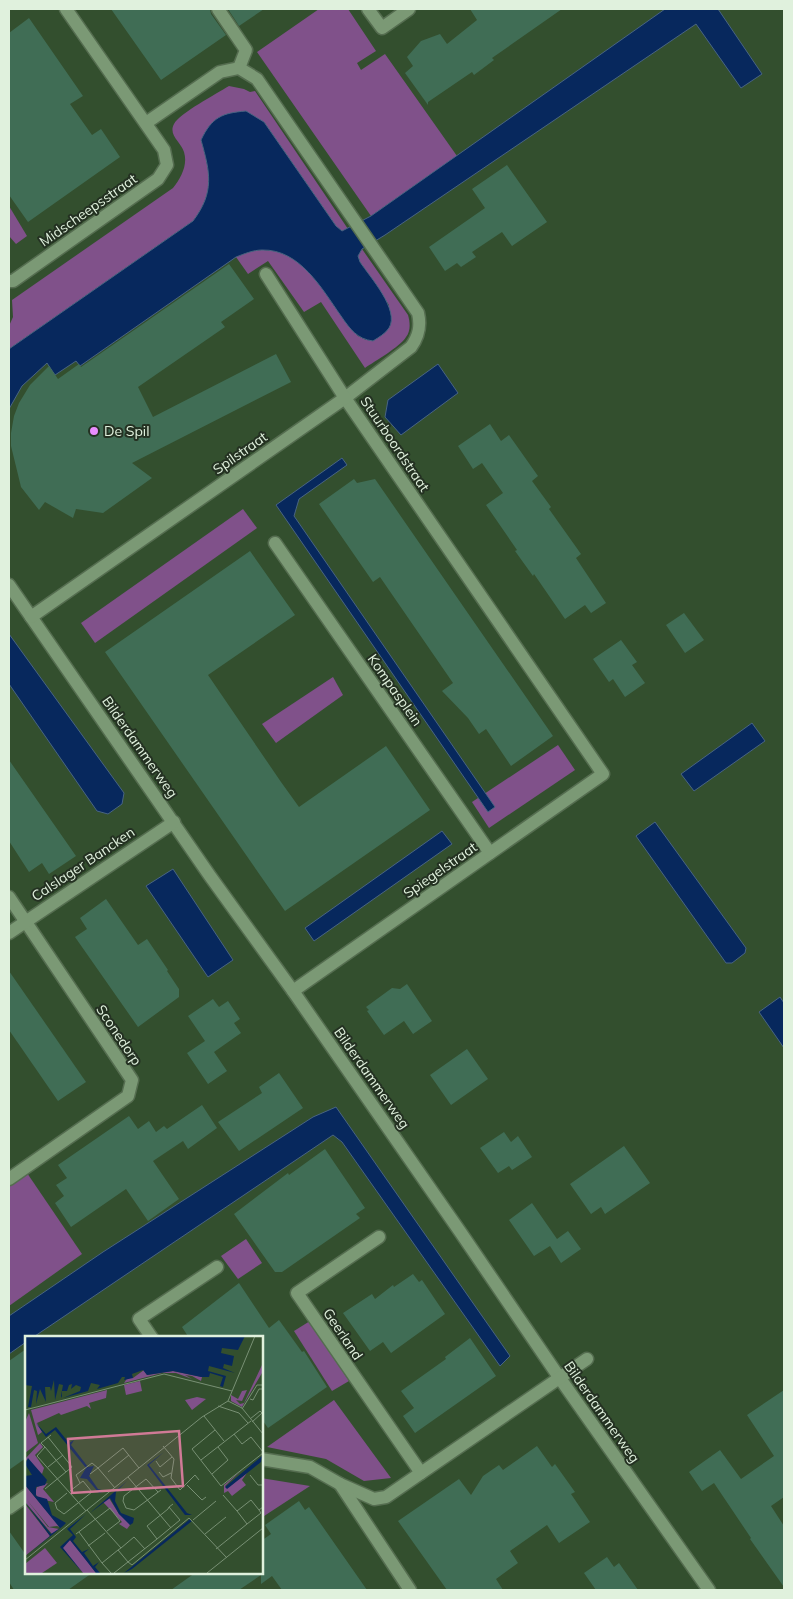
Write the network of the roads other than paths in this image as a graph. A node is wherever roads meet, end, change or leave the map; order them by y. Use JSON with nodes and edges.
{"nodes":[{"id":1,"x":66,"y":9,"type":"edge"},
{"id":2,"x":218,"y":9,"type":"edge"},
{"id":3,"x":368,"y":9,"type":"edge"},
{"id":4,"x":410,"y":9,"type":"edge"},
{"id":5,"x":239,"y":68,"type":"junction"},
{"id":6,"x":146,"y":123,"type":"junction"},
{"id":7,"x":266,"y":274,"type":"dead end"},
{"id":8,"x":9,"y":281,"type":"edge"},
{"id":9,"x":345,"y":398,"type":"junction"},
{"id":10,"x":275,"y":543,"type":"dead end"},
{"id":11,"x":9,"y":585,"type":"edge"},
{"id":12,"x":31,"y":617,"type":"junction"},
{"id":13,"x":603,"y":774,"type":"joint"},
{"id":14,"x":174,"y":822,"type":"junction"},
{"id":15,"x":490,"y":853,"type":"junction"},
{"id":16,"x":9,"y":897,"type":"edge"},
{"id":17,"x":25,"y":921,"type":"junction"},
{"id":18,"x":9,"y":932,"type":"edge"},
{"id":19,"x":293,"y":991,"type":"junction"},
{"id":20,"x":9,"y":1180,"type":"edge"},
{"id":21,"x":379,"y":1237,"type":"dead end"},
{"id":22,"x":217,"y":1267,"type":"dead end"},
{"id":23,"x":151,"y":1336,"type":"edge"},
{"id":24,"x":587,"y":1359,"type":"dead end"},
{"id":25,"x":559,"y":1377,"type":"junction"},
{"id":26,"x":262,"y":1459,"type":"edge"},
{"id":27,"x":421,"y":1473,"type":"junction"},
{"id":28,"x":340,"y":1484,"type":"junction"},
{"id":29,"x":25,"y":1497,"type":"edge"},
{"id":30,"x":9,"y":1508,"type":"edge"},
{"id":31,"x":410,"y":1590,"type":"edge"},
{"id":32,"x":709,"y":1590,"type":"edge"}],
"edges":[{"from":1,"to":6,"type":"street"},
{"from":2,"to":5,"type":"street"},
{"from":3,"to":4,"type":"street"},
{"from":5,"to":6,"type":"street"},
{"from":5,"to":9,"type":"street","name":"Stuurboordstraat"},
{"from":6,"to":8,"type":"street","name":"Midscheepsstraat"},
{"from":7,"to":9,"type":"street"},
{"from":9,"to":12,"type":"street","name":"Spilstraat"},
{"from":9,"to":13,"type":"street","name":"Stuurboordstraat"},
{"from":10,"to":15,"type":"street","name":"Kompasplein"},
{"from":11,"to":12,"type":"street","name":"Bilderdammerweg"},
{"from":12,"to":14,"type":"street","name":"Bilderdammerweg"},
{"from":13,"to":15,"type":"street","name":"Spiegelstraat"},
{"from":14,"to":17,"type":"street","name":"Calslager Bancken"},
{"from":14,"to":19,"type":"street","name":"Bilderdammerweg"},
{"from":15,"to":19,"type":"street","name":"Spiegelstraat"},
{"from":16,"to":17,"type":"street","name":"Sconedorp"},
{"from":17,"to":18,"type":"street","name":"Calslager Bancken"},
{"from":17,"to":20,"type":"street","name":"Sconedorp"},
{"from":19,"to":25,"type":"street","name":"Bilderdammerweg"},
{"from":21,"to":27,"type":"street","name":"Geerland"},
{"from":22,"to":23,"type":"street"},
{"from":24,"to":25,"type":"street"},
{"from":25,"to":27,"type":"street"},
{"from":25,"to":32,"type":"street","name":"Bilderdammerweg"},
{"from":26,"to":28,"type":"street"},
{"from":27,"to":28,"type":"street"},
{"from":28,"to":31,"type":"street"},
{"from":29,"to":30,"type":"street"}]}
